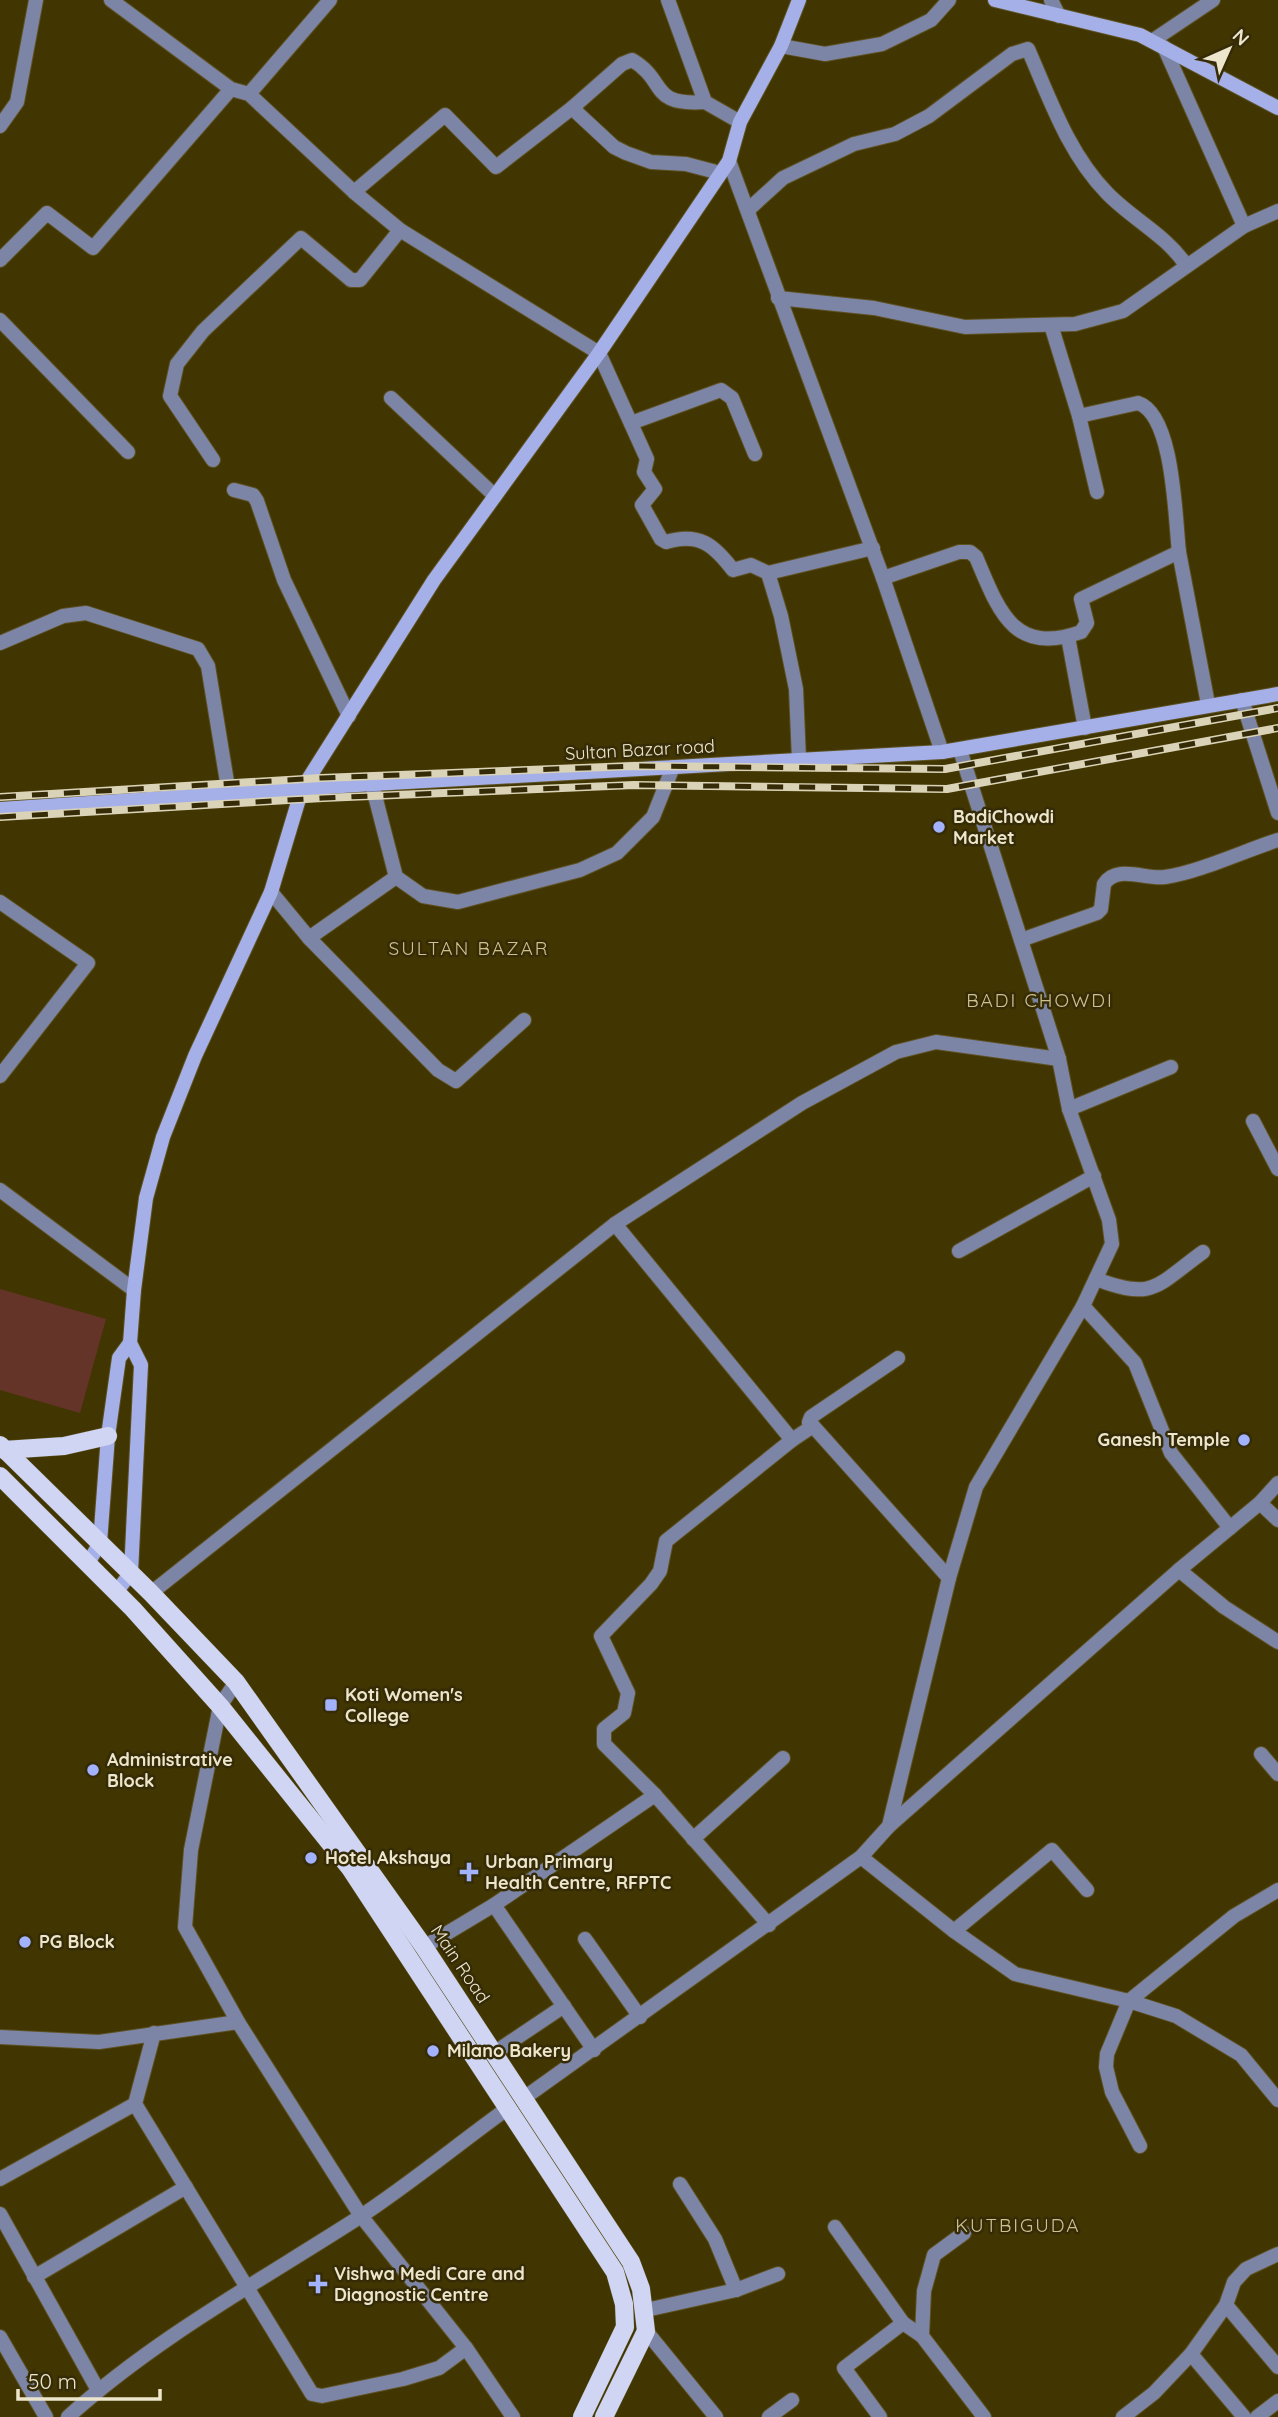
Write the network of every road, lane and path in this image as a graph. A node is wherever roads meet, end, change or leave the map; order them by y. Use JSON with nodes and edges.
{"nodes":[{"id":1,"x":36,"y":0,"type":"edge"},
{"id":2,"x":111,"y":0,"type":"edge"},
{"id":3,"x":330,"y":0,"type":"edge"},
{"id":4,"x":667,"y":0,"type":"edge"},
{"id":5,"x":799,"y":0,"type":"edge"},
{"id":6,"x":949,"y":0,"type":"edge"},
{"id":7,"x":995,"y":0,"type":"edge"},
{"id":8,"x":1051,"y":0,"type":"edge"},
{"id":9,"x":1213,"y":0,"type":"edge"},
{"id":10,"x":1059,"y":16,"type":"junction"},
{"id":11,"x":1158,"y":44,"type":"junction"},
{"id":12,"x":781,"y":46,"type":"junction"},
{"id":13,"x":231,"y":89,"type":"junction"},
{"id":14,"x":249,"y":94,"type":"junction"},
{"id":15,"x":705,"y":102,"type":"junction"},
{"id":16,"x":572,"y":108,"type":"junction"},
{"id":17,"x":1278,"y":108,"type":"edge"},
{"id":18,"x":740,"y":122,"type":"junction"},
{"id":19,"x":0,"y":126,"type":"edge"},
{"id":20,"x":725,"y":167,"type":"junction"},
{"id":21,"x":354,"y":192,"type":"junction"},
{"id":22,"x":749,"y":209,"type":"junction"},
{"id":23,"x":1278,"y":213,"type":"edge"},
{"id":24,"x":1244,"y":226,"type":"junction"},
{"id":25,"x":400,"y":230,"type":"junction"},
{"id":26,"x":0,"y":260,"type":"edge"},
{"id":27,"x":1186,"y":265,"type":"junction"},
{"id":28,"x":778,"y":298,"type":"junction"},
{"id":29,"x":0,"y":320,"type":"edge"},
{"id":30,"x":1051,"y":325,"type":"junction"},
{"id":31,"x":599,"y":353,"type":"junction"},
{"id":32,"x":391,"y":398,"type":"dead end"},
{"id":33,"x":1079,"y":416,"type":"junction"},
{"id":34,"x":631,"y":423,"type":"junction"},
{"id":35,"x":128,"y":452,"type":"dead end"},
{"id":36,"x":755,"y":454,"type":"dead end"},
{"id":37,"x":213,"y":460,"type":"dead end"},
{"id":38,"x":234,"y":490,"type":"dead end"},
{"id":39,"x":1097,"y":492,"type":"dead end"},
{"id":40,"x":495,"y":496,"type":"junction"},
{"id":41,"x":873,"y":548,"type":"junction"},
{"id":42,"x":1179,"y":552,"type":"junction"},
{"id":43,"x":768,"y":573,"type":"junction"},
{"id":44,"x":883,"y":578,"type":"junction"},
{"id":45,"x":1068,"y":637,"type":"junction"},
{"id":46,"x":0,"y":643,"type":"edge"},
{"id":47,"x":1278,"y":694,"type":"edge"},
{"id":48,"x":1242,"y":700,"type":"junction"},
{"id":49,"x":1208,"y":704,"type":"junction"},
{"id":50,"x":349,"y":716,"type":"junction"},
{"id":51,"x":1085,"y":728,"type":"junction"},
{"id":52,"x":960,"y":750,"type":"junction"},
{"id":53,"x":942,"y":752,"type":"junction"},
{"id":54,"x":799,"y":760,"type":"junction"},
{"id":55,"x":673,"y":767,"type":"junction"},
{"id":56,"x":372,"y":784,"type":"junction"},
{"id":57,"x":302,"y":789,"type":"junction"},
{"id":58,"x":229,"y":794,"type":"junction"},
{"id":59,"x":0,"y":809,"type":"edge"},
{"id":60,"x":1278,"y":813,"type":"edge"},
{"id":61,"x":1278,"y":840,"type":"edge"},
{"id":62,"x":396,"y":877,"type":"junction"},
{"id":63,"x":271,"y":892,"type":"junction"},
{"id":64,"x":0,"y":902,"type":"edge"},
{"id":65,"x":309,"y":938,"type":"junction"},
{"id":66,"x":1021,"y":940,"type":"junction"},
{"id":67,"x":524,"y":1020,"type":"dead end"},
{"id":68,"x":1059,"y":1059,"type":"junction"},
{"id":69,"x":1171,"y":1067,"type":"dead end"},
{"id":70,"x":0,"y":1076,"type":"edge"},
{"id":71,"x":1069,"y":1109,"type":"junction"},
{"id":72,"x":1253,"y":1122,"type":"dead end"},
{"id":73,"x":1276,"y":1162,"type":"edge"},
{"id":74,"x":1094,"y":1176,"type":"junction"},
{"id":75,"x":0,"y":1190,"type":"edge"},
{"id":76,"x":615,"y":1224,"type":"junction"},
{"id":77,"x":959,"y":1251,"type":"dead end"},
{"id":78,"x":1203,"y":1252,"type":"dead end"},
{"id":79,"x":1096,"y":1279,"type":"junction"},
{"id":80,"x":134,"y":1290,"type":"junction"},
{"id":81,"x":1083,"y":1306,"type":"junction"},
{"id":82,"x":130,"y":1343,"type":"junction"},
{"id":83,"x":898,"y":1359,"type":"dead end"},
{"id":84,"x":813,"y":1426,"type":"junction"},
{"id":85,"x":108,"y":1436,"type":"junction"},
{"id":86,"x":792,"y":1440,"type":"junction"},
{"id":87,"x":2,"y":1448,"type":"edge"},
{"id":88,"x":0,"y":1476,"type":"edge"},
{"id":89,"x":1278,"y":1483,"type":"edge"},
{"id":90,"x":1260,"y":1503,"type":"junction"},
{"id":91,"x":1278,"y":1520,"type":"edge"},
{"id":92,"x":1230,"y":1528,"type":"junction"},
{"id":93,"x":100,"y":1543,"type":"junction"},
{"id":94,"x":88,"y":1563,"type":"junction"},
{"id":95,"x":1179,"y":1570,"type":"junction"},
{"id":96,"x":131,"y":1573,"type":"junction"},
{"id":97,"x":949,"y":1578,"type":"junction"},
{"id":98,"x":116,"y":1592,"type":"junction"},
{"id":99,"x":151,"y":1593,"type":"junction"},
{"id":100,"x":1278,"y":1642,"type":"edge"},
{"id":101,"x":236,"y":1682,"type":"junction"},
{"id":102,"x":220,"y":1706,"type":"junction"},
{"id":103,"x":1261,"y":1754,"type":"dead end"},
{"id":104,"x":783,"y":1758,"type":"dead end"},
{"id":105,"x":1278,"y":1774,"type":"edge"},
{"id":106,"x":655,"y":1795,"type":"junction"},
{"id":107,"x":889,"y":1826,"type":"junction"},
{"id":108,"x":692,"y":1839,"type":"junction"},
{"id":109,"x":861,"y":1857,"type":"junction"},
{"id":110,"x":1087,"y":1890,"type":"dead end"},
{"id":111,"x":1278,"y":1890,"type":"edge"},
{"id":112,"x":494,"y":1905,"type":"junction"},
{"id":113,"x":769,"y":1925,"type":"junction"},
{"id":114,"x":954,"y":1931,"type":"junction"},
{"id":115,"x":585,"y":1939,"type":"dead end"},
{"id":116,"x":424,"y":1947,"type":"junction"},
{"id":117,"x":1129,"y":2001,"type":"junction"},
{"id":118,"x":564,"y":2006,"type":"junction"},
{"id":119,"x":640,"y":2017,"type":"junction"},
{"id":120,"x":238,"y":2021,"type":"junction"},
{"id":121,"x":154,"y":2034,"type":"junction"},
{"id":122,"x":0,"y":2037,"type":"edge"},
{"id":123,"x":594,"y":2050,"type":"junction"},
{"id":124,"x":494,"y":2053,"type":"junction"},
{"id":125,"x":524,"y":2098,"type":"junction"},
{"id":126,"x":1278,"y":2100,"type":"edge"},
{"id":127,"x":135,"y":2104,"type":"junction"},
{"id":128,"x":508,"y":2108,"type":"junction"},
{"id":129,"x":1140,"y":2146,"type":"dead end"},
{"id":130,"x":0,"y":2179,"type":"edge"},
{"id":131,"x":680,"y":2184,"type":"dead end"},
{"id":132,"x":186,"y":2186,"type":"junction"},
{"id":133,"x":0,"y":2214,"type":"edge"},
{"id":134,"x":361,"y":2216,"type":"junction"},
{"id":135,"x":835,"y":2227,"type":"dead end"},
{"id":136,"x":964,"y":2233,"type":"dead end"},
{"id":137,"x":1278,"y":2254,"type":"edge"},
{"id":138,"x":778,"y":2274,"type":"dead end"},
{"id":139,"x":34,"y":2277,"type":"junction"},
{"id":140,"x":246,"y":2288,"type":"junction"},
{"id":141,"x":736,"y":2290,"type":"junction"},
{"id":142,"x":1226,"y":2305,"type":"junction"},
{"id":143,"x":646,"y":2310,"type":"junction"},
{"id":144,"x":903,"y":2323,"type":"junction"},
{"id":145,"x":646,"y":2331,"type":"junction"},
{"id":146,"x":922,"y":2336,"type":"junction"},
{"id":147,"x":0,"y":2337,"type":"edge"},
{"id":148,"x":466,"y":2348,"type":"junction"},
{"id":149,"x":1191,"y":2354,"type":"junction"},
{"id":150,"x":1278,"y":2367,"type":"edge"},
{"id":151,"x":98,"y":2390,"type":"junction"},
{"id":152,"x":792,"y":2400,"type":"dead end"},
{"id":153,"x":1278,"y":2401,"type":"edge"},
{"id":154,"x":46,"y":2417,"type":"edge"},
{"id":155,"x":68,"y":2417,"type":"edge"},
{"id":156,"x":513,"y":2417,"type":"edge"},
{"id":157,"x":582,"y":2417,"type":"edge"},
{"id":158,"x":604,"y":2417,"type":"edge"},
{"id":159,"x":716,"y":2417,"type":"edge"},
{"id":160,"x":769,"y":2417,"type":"edge"},
{"id":161,"x":880,"y":2417,"type":"edge"},
{"id":162,"x":984,"y":2417,"type":"edge"},
{"id":163,"x":1123,"y":2417,"type":"edge"},
{"id":164,"x":1244,"y":2417,"type":"edge"},
{"id":165,"x":1257,"y":2417,"type":"edge"}],
"edges":[{"from":1,"to":19,"type":"street"},
{"from":2,"to":13,"type":"street"},
{"from":3,"to":14,"type":"street"},
{"from":4,"to":15,"type":"street"},
{"from":5,"to":12,"type":"main road"},
{"from":6,"to":12,"type":"street"},
{"from":7,"to":10,"type":"main road"},
{"from":8,"to":10,"type":"street"},
{"from":9,"to":11,"type":"street"},
{"from":10,"to":11,"type":"main road"},
{"from":11,"to":17,"type":"main road"},
{"from":11,"to":24,"type":"street"},
{"from":12,"to":18,"type":"main road"},
{"from":13,"to":14,"type":"street"},
{"from":13,"to":26,"type":"street"},
{"from":14,"to":21,"type":"street"},
{"from":15,"to":16,"type":"street"},
{"from":15,"to":18,"type":"street"},
{"from":16,"to":20,"type":"street"},
{"from":16,"to":21,"type":"street"},
{"from":18,"to":20,"type":"main road"},
{"from":20,"to":22,"type":"street"},
{"from":20,"to":31,"type":"main road"},
{"from":21,"to":25,"type":"street"},
{"from":22,"to":27,"type":"street"},
{"from":22,"to":28,"type":"street"},
{"from":23,"to":24,"type":"street"},
{"from":24,"to":27,"type":"street"},
{"from":25,"to":31,"type":"street"},
{"from":25,"to":37,"type":"street"},
{"from":27,"to":30,"type":"street"},
{"from":28,"to":30,"type":"street"},
{"from":28,"to":41,"type":"street"},
{"from":29,"to":35,"type":"street"},
{"from":30,"to":33,"type":"street"},
{"from":31,"to":34,"type":"street"},
{"from":31,"to":40,"type":"main road"},
{"from":32,"to":40,"type":"street"},
{"from":33,"to":39,"type":"street"},
{"from":33,"to":42,"type":"street"},
{"from":34,"to":36,"type":"street"},
{"from":34,"to":43,"type":"street"},
{"from":38,"to":50,"type":"street"},
{"from":40,"to":50,"type":"main road"},
{"from":41,"to":43,"type":"street"},
{"from":41,"to":44,"type":"street"},
{"from":42,"to":45,"type":"street"},
{"from":42,"to":49,"type":"street"},
{"from":43,"to":54,"type":"street"},
{"from":44,"to":45,"type":"street"},
{"from":44,"to":53,"type":"street"},
{"from":45,"to":51,"type":"street"},
{"from":46,"to":58,"type":"street"},
{"from":47,"to":48,"type":"main road","name":"Sultan Bazar road"},
{"from":48,"to":49,"type":"main road","name":"Sultan Bazar road"},
{"from":48,"to":60,"type":"street"},
{"from":49,"to":51,"type":"main road","name":"Sultan Bazar road"},
{"from":50,"to":57,"type":"main road"},
{"from":51,"to":52,"type":"main road","name":"Sultan Bazar road"},
{"from":52,"to":53,"type":"main road","name":"Sultan Bazar road"},
{"from":52,"to":66,"type":"street"},
{"from":53,"to":54,"type":"main road","name":"Sultan Bazar road"},
{"from":54,"to":55,"type":"main road","name":"Sultan Bazar road"},
{"from":55,"to":56,"type":"main road","name":"Sultan Bazar road"},
{"from":55,"to":62,"type":"street"},
{"from":56,"to":57,"type":"main road","name":"Sultan Bazar road"},
{"from":56,"to":62,"type":"street"},
{"from":57,"to":58,"type":"main road","name":"Sultan Bazar road"},
{"from":57,"to":63,"type":"main road"},
{"from":58,"to":59,"type":"main road","name":"Sultan Bazar road"},
{"from":61,"to":66,"type":"street"},
{"from":62,"to":65,"type":"street"},
{"from":63,"to":65,"type":"street"},
{"from":63,"to":80,"type":"main road"},
{"from":64,"to":70,"type":"street"},
{"from":65,"to":67,"type":"street"},
{"from":66,"to":68,"type":"street"},
{"from":68,"to":71,"type":"street"},
{"from":68,"to":76,"type":"street"},
{"from":69,"to":71,"type":"street"},
{"from":71,"to":74,"type":"street"},
{"from":72,"to":73,"type":"street"},
{"from":74,"to":77,"type":"street"},
{"from":74,"to":79,"type":"street"},
{"from":75,"to":80,"type":"street"},
{"from":76,"to":86,"type":"street"},
{"from":76,"to":99,"type":"street"},
{"from":78,"to":79,"type":"street"},
{"from":79,"to":81,"type":"street"},
{"from":80,"to":82,"type":"main road"},
{"from":81,"to":92,"type":"street"},
{"from":81,"to":97,"type":"street"},
{"from":82,"to":85,"type":"main road"},
{"from":82,"to":96,"type":"main road"},
{"from":83,"to":84,"type":"street"},
{"from":84,"to":86,"type":"street"},
{"from":84,"to":97,"type":"street"},
{"from":85,"to":87,"type":"main road"},
{"from":85,"to":93,"type":"main road"},
{"from":86,"to":106,"type":"street"},
{"from":87,"to":93,"type":"main road","name":"Main Road"},
{"from":88,"to":94,"type":"main road"},
{"from":89,"to":90,"type":"street"},
{"from":90,"to":91,"type":"street"},
{"from":90,"to":92,"type":"street"},
{"from":92,"to":95,"type":"street"},
{"from":93,"to":94,"type":"main road"},
{"from":93,"to":96,"type":"main road","name":"Main Road"},
{"from":94,"to":98,"type":"main road"},
{"from":95,"to":100,"type":"street"},
{"from":95,"to":107,"type":"street"},
{"from":96,"to":98,"type":"main road"},
{"from":96,"to":99,"type":"main road","name":"Main Road"},
{"from":97,"to":107,"type":"street"},
{"from":98,"to":102,"type":"main road"},
{"from":99,"to":101,"type":"main road","name":"Main Road"},
{"from":101,"to":102,"type":"street"},
{"from":101,"to":116,"type":"main road","name":"Main Road"},
{"from":102,"to":120,"type":"street"},
{"from":102,"to":128,"type":"main road"},
{"from":103,"to":105,"type":"street"},
{"from":104,"to":108,"type":"street"},
{"from":106,"to":108,"type":"street"},
{"from":106,"to":112,"type":"street"},
{"from":107,"to":109,"type":"street"},
{"from":108,"to":113,"type":"street"},
{"from":109,"to":113,"type":"street"},
{"from":109,"to":114,"type":"street"},
{"from":110,"to":114,"type":"street"},
{"from":111,"to":117,"type":"street"},
{"from":112,"to":116,"type":"street"},
{"from":112,"to":118,"type":"street"},
{"from":113,"to":119,"type":"street"},
{"from":114,"to":117,"type":"street"},
{"from":115,"to":119,"type":"street"},
{"from":116,"to":124,"type":"main road","name":"Main Road"},
{"from":117,"to":126,"type":"street"},
{"from":117,"to":129,"type":"street"},
{"from":118,"to":123,"type":"street"},
{"from":118,"to":124,"type":"street"},
{"from":119,"to":123,"type":"street"},
{"from":120,"to":121,"type":"street"},
{"from":120,"to":134,"type":"street"},
{"from":121,"to":122,"type":"street"},
{"from":121,"to":127,"type":"street"},
{"from":123,"to":125,"type":"street"},
{"from":124,"to":125,"type":"main road","name":"Main Road"},
{"from":125,"to":143,"type":"main road","name":"Main Road"},
{"from":127,"to":130,"type":"street"},
{"from":127,"to":132,"type":"street"},
{"from":128,"to":134,"type":"street"},
{"from":128,"to":157,"type":"main road"},
{"from":131,"to":141,"type":"street"},
{"from":132,"to":139,"type":"street"},
{"from":132,"to":140,"type":"street"},
{"from":133,"to":139,"type":"street"},
{"from":134,"to":140,"type":"street"},
{"from":134,"to":148,"type":"street"},
{"from":135,"to":144,"type":"street"},
{"from":136,"to":146,"type":"street"},
{"from":137,"to":142,"type":"street"},
{"from":138,"to":141,"type":"street"},
{"from":139,"to":151,"type":"street"},
{"from":140,"to":148,"type":"street"},
{"from":140,"to":151,"type":"street"},
{"from":141,"to":143,"type":"street"},
{"from":142,"to":149,"type":"street"},
{"from":142,"to":150,"type":"street"},
{"from":143,"to":145,"type":"main road","name":"Main Road"},
{"from":144,"to":146,"type":"street"},
{"from":144,"to":161,"type":"street"},
{"from":145,"to":158,"type":"main road","name":"Main Road"},
{"from":145,"to":159,"type":"street"},
{"from":146,"to":162,"type":"street"},
{"from":147,"to":154,"type":"street"},
{"from":148,"to":156,"type":"street"},
{"from":149,"to":163,"type":"street"},
{"from":149,"to":164,"type":"street"},
{"from":151,"to":155,"type":"street"},
{"from":152,"to":160,"type":"street"},
{"from":153,"to":165,"type":"street"}]}
